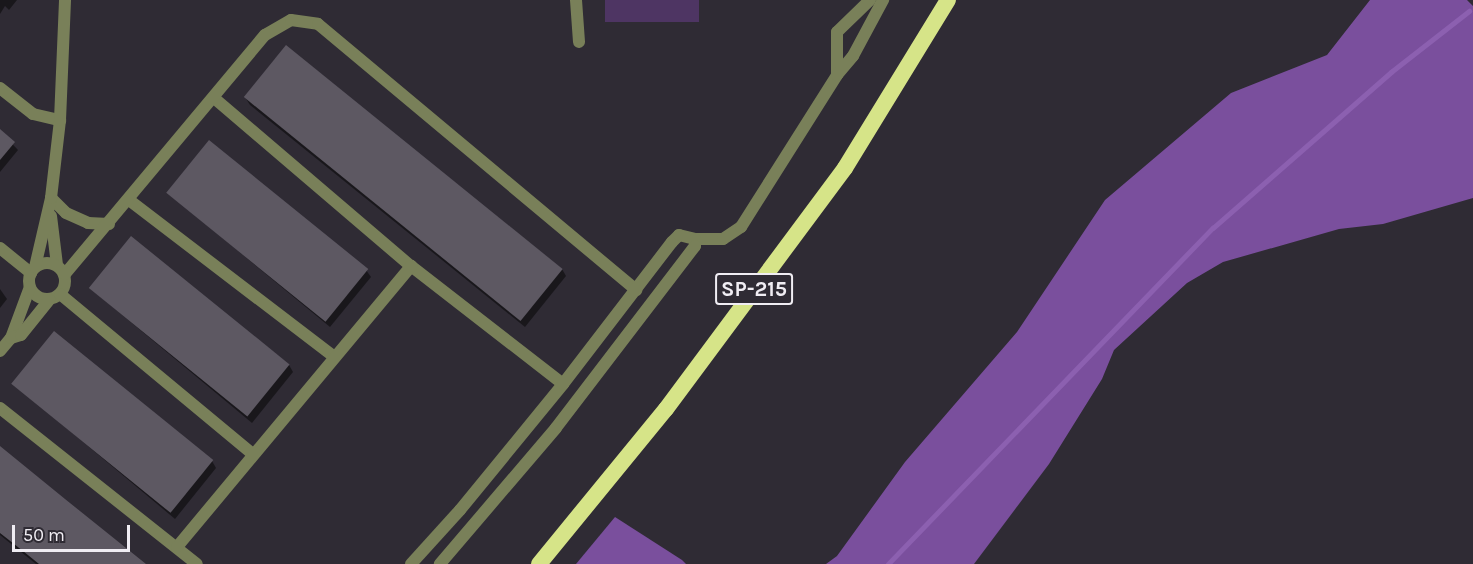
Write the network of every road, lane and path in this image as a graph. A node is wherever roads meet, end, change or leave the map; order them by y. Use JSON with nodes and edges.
{"nodes":[{"id":1,"x":65,"y":0,"type":"edge"},
{"id":2,"x":576,"y":0,"type":"edge"},
{"id":3,"x":870,"y":0,"type":"edge"},
{"id":4,"x":883,"y":0,"type":"edge"},
{"id":5,"x":948,"y":0,"type":"edge"},
{"id":6,"x":579,"y":42,"type":"dead end"},
{"id":7,"x":837,"y":75,"type":"junction"},
{"id":8,"x":0,"y":88,"type":"edge"},
{"id":9,"x":214,"y":98,"type":"junction"},
{"id":10,"x":60,"y":120,"type":"junction"},
{"id":11,"x":129,"y":200,"type":"junction"},
{"id":12,"x":51,"y":204,"type":"junction"},
{"id":13,"x":109,"y":224,"type":"junction"},
{"id":14,"x":694,"y":239,"type":"junction"},
{"id":15,"x":0,"y":248,"type":"edge"},
{"id":16,"x":411,"y":266,"type":"junction"},
{"id":17,"x":33,"y":270,"type":"junction"},
{"id":18,"x":61,"y":270,"type":"junction"},
{"id":19,"x":30,"y":287,"type":"junction"},
{"id":20,"x":636,"y":290,"type":"junction"},
{"id":21,"x":54,"y":297,"type":"junction"},
{"id":22,"x":11,"y":338,"type":"junction"},
{"id":23,"x":0,"y":351,"type":"edge"},
{"id":24,"x":333,"y":356,"type":"junction"},
{"id":25,"x":563,"y":384,"type":"junction"},
{"id":26,"x":0,"y":408,"type":"edge"},
{"id":27,"x":253,"y":454,"type":"junction"},
{"id":28,"x":177,"y":548,"type":"junction"},
{"id":29,"x":196,"y":564,"type":"edge"},
{"id":30,"x":411,"y":564,"type":"edge"},
{"id":31,"x":440,"y":564,"type":"edge"},
{"id":32,"x":539,"y":564,"type":"edge"}],
"edges":[{"from":1,"to":10,"type":"street"},
{"from":2,"to":6,"type":"street"},
{"from":3,"to":7,"type":"street"},
{"from":4,"to":7,"type":"street"},
{"from":5,"to":32,"type":"highway","number":"SP-215"},
{"from":7,"to":14,"type":"street"},
{"from":8,"to":10,"type":"street"},
{"from":9,"to":11,"type":"street"},
{"from":9,"to":16,"type":"street"},
{"from":9,"to":20,"type":"street"},
{"from":10,"to":12,"type":"street"},
{"from":11,"to":13,"type":"street"},
{"from":11,"to":24,"type":"street"},
{"from":12,"to":13,"type":"street"},
{"from":12,"to":17,"type":"street"},
{"from":12,"to":18,"type":"street"},
{"from":13,"to":18,"type":"street"},
{"from":14,"to":20,"type":"street"},
{"from":14,"to":31,"type":"street"},
{"from":15,"to":17,"type":"street"},
{"from":16,"to":24,"type":"street"},
{"from":16,"to":25,"type":"street"},
{"from":17,"to":18,"type":"street"},
{"from":17,"to":19,"type":"street"},
{"from":18,"to":21,"type":"street"},
{"from":19,"to":21,"type":"street"},
{"from":19,"to":22,"type":"street"},
{"from":20,"to":25,"type":"street"},
{"from":21,"to":22,"type":"street"},
{"from":21,"to":27,"type":"street"},
{"from":22,"to":23,"type":"street"},
{"from":24,"to":27,"type":"street"},
{"from":25,"to":30,"type":"street"},
{"from":26,"to":28,"type":"street"},
{"from":27,"to":28,"type":"street"},
{"from":28,"to":29,"type":"street"}]}
